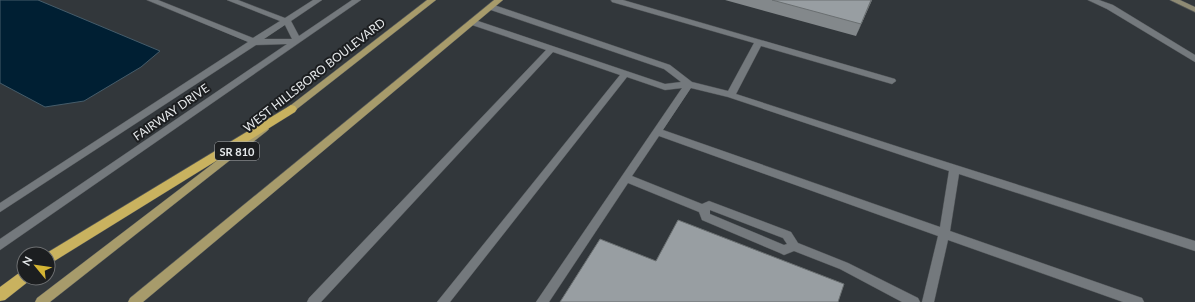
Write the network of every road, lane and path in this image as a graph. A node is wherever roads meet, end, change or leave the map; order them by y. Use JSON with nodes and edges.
{"nodes":[{"id":1,"x":151,"y":0,"type":"edge"},
{"id":2,"x":231,"y":0,"type":"edge"},
{"id":3,"x":318,"y":0,"type":"edge"},
{"id":4,"x":357,"y":0,"type":"edge"},
{"id":5,"x":432,"y":0,"type":"edge"},
{"id":6,"x":499,"y":0,"type":"edge"},
{"id":7,"x":615,"y":0,"type":"edge"},
{"id":8,"x":1092,"y":0,"type":"edge"},
{"id":9,"x":1174,"y":0,"type":"edge"},
{"id":10,"x":491,"y":7,"type":"junction"},
{"id":11,"x":1110,"y":7,"type":"junction"},
{"id":12,"x":1195,"y":10,"type":"edge"},
{"id":13,"x":1105,"y":15,"type":"dead end"},
{"id":14,"x":287,"y":21,"type":"junction"},
{"id":15,"x":472,"y":22,"type":"junction"},
{"id":16,"x":297,"y":41,"type":"junction"},
{"id":17,"x":255,"y":42,"type":"junction"},
{"id":18,"x":760,"y":42,"type":"junction"},
{"id":19,"x":551,"y":49,"type":"junction"},
{"id":20,"x":1193,"y":60,"type":"edge"},
{"id":21,"x":624,"y":74,"type":"junction"},
{"id":22,"x":892,"y":81,"type":"dead end"},
{"id":23,"x":689,"y":84,"type":"junction"},
{"id":24,"x":731,"y":95,"type":"junction"},
{"id":25,"x":291,"y":109,"type":"junction"},
{"id":26,"x":657,"y":132,"type":"junction"},
{"id":27,"x":955,"y":169,"type":"junction"},
{"id":28,"x":626,"y":178,"type":"junction"},
{"id":29,"x":0,"y":208,"type":"edge"},
{"id":30,"x":944,"y":234,"type":"junction"},
{"id":31,"x":0,"y":245,"type":"edge"},
{"id":32,"x":1195,"y":246,"type":"edge"},
{"id":33,"x":56,"y":254,"type":"edge"},
{"id":34,"x":16,"y":283,"type":"edge"},
{"id":35,"x":0,"y":295,"type":"edge"},
{"id":36,"x":41,"y":302,"type":"edge"},
{"id":37,"x":134,"y":302,"type":"edge"},
{"id":38,"x":313,"y":302,"type":"edge"},
{"id":39,"x":443,"y":302,"type":"edge"},
{"id":40,"x":542,"y":302,"type":"edge"},
{"id":41,"x":914,"y":302,"type":"edge"},
{"id":42,"x":928,"y":302,"type":"edge"},
{"id":43,"x":1138,"y":302,"type":"edge"}],
"edges":[{"from":1,"to":17,"type":"street"},
{"from":2,"to":14,"type":"street"},
{"from":3,"to":14,"type":"street","name":"FAIRWAY DRIVE"},
{"from":4,"to":16,"type":"street","name":"FAIRWAY DRIVE"},
{"from":5,"to":25,"type":"main road","name":"WEST HILLSBORO BOULEVARD","number":"SR 810"},
{"from":6,"to":10,"type":"main road"},
{"from":7,"to":18,"type":"street"},
{"from":8,"to":11,"type":"street"},
{"from":9,"to":12,"type":"street"},
{"from":10,"to":15,"type":"main road"},
{"from":10,"to":23,"type":"street"},
{"from":11,"to":13,"type":"street"},
{"from":11,"to":20,"type":"street"},
{"from":14,"to":16,"type":"street"},
{"from":14,"to":17,"type":"street","name":"FAIRWAY DRIVE"},
{"from":15,"to":19,"type":"street"},
{"from":15,"to":37,"type":"main road"},
{"from":16,"to":17,"type":"street"},
{"from":16,"to":31,"type":"street","name":"FAIRWAY DRIVE"},
{"from":17,"to":29,"type":"street","name":"FAIRWAY DRIVE"},
{"from":18,"to":22,"type":"street"},
{"from":18,"to":24,"type":"street"},
{"from":19,"to":21,"type":"street"},
{"from":19,"to":38,"type":"street"},
{"from":21,"to":23,"type":"street"},
{"from":21,"to":39,"type":"street"},
{"from":23,"to":24,"type":"street"},
{"from":23,"to":26,"type":"street"},
{"from":24,"to":27,"type":"street"},
{"from":25,"to":33,"type":"highway"},
{"from":25,"to":36,"type":"main road","name":"WEST HILLSBORO BOULEVARD","number":"SR 810"},
{"from":26,"to":28,"type":"street"},
{"from":26,"to":30,"type":"street"},
{"from":27,"to":30,"type":"street"},
{"from":27,"to":32,"type":"street"},
{"from":28,"to":40,"type":"street"},
{"from":28,"to":41,"type":"street"},
{"from":30,"to":42,"type":"street"},
{"from":30,"to":43,"type":"street"},
{"from":34,"to":35,"type":"highway"}]}
